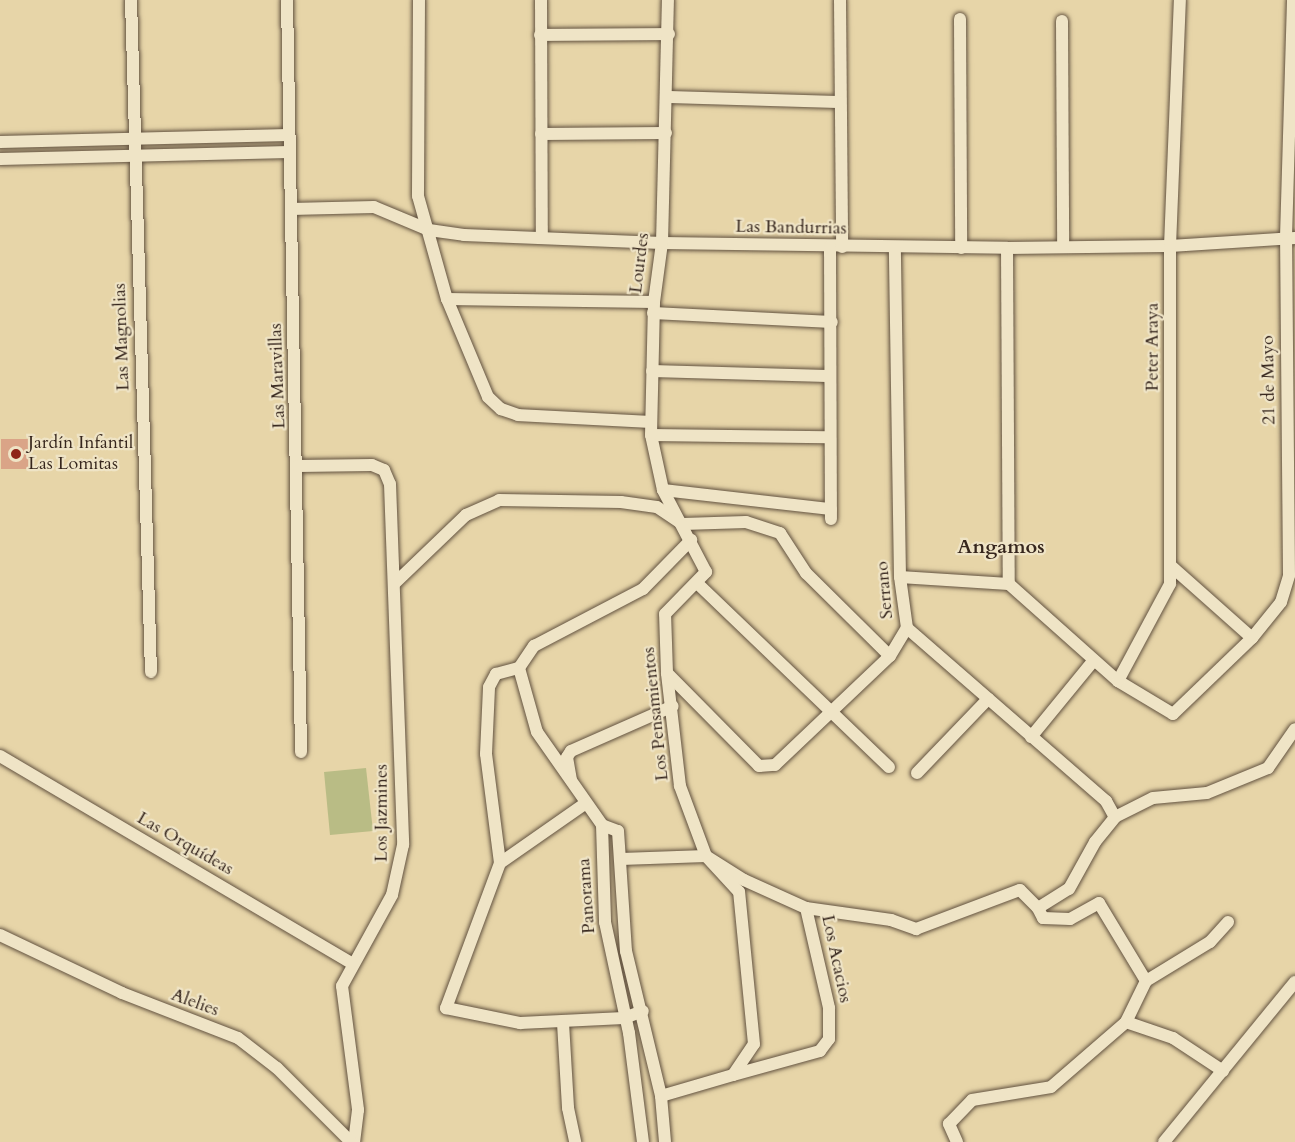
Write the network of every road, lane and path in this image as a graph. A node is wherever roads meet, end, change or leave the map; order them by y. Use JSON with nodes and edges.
{"nodes":[{"id":1,"x":131,"y":0,"type":"edge"},
{"id":2,"x":287,"y":0,"type":"edge"},
{"id":3,"x":419,"y":0,"type":"edge"},
{"id":4,"x":541,"y":0,"type":"edge"},
{"id":5,"x":668,"y":0,"type":"edge"},
{"id":6,"x":840,"y":0,"type":"edge"},
{"id":7,"x":1180,"y":0,"type":"edge"},
{"id":8,"x":1293,"y":0,"type":"edge"},
{"id":9,"x":960,"y":19,"type":"dead end"},
{"id":10,"x":1062,"y":21,"type":"dead end"},
{"id":11,"x":669,"y":34,"type":"junction"},
{"id":12,"x":540,"y":35,"type":"junction"},
{"id":13,"x":667,"y":97,"type":"junction"},
{"id":14,"x":840,"y":102,"type":"junction"},
{"id":15,"x":666,"y":133,"type":"junction"},
{"id":16,"x":541,"y":134,"type":"junction"},
{"id":17,"x":288,"y":135,"type":"junction"},
{"id":18,"x":134,"y":139,"type":"junction"},
{"id":19,"x":0,"y":142,"type":"edge"},
{"id":20,"x":289,"y":152,"type":"junction"},
{"id":21,"x":134,"y":156,"type":"junction"},
{"id":22,"x":0,"y":159,"type":"edge"},
{"id":23,"x":291,"y":209,"type":"junction"},
{"id":24,"x":429,"y":230,"type":"junction"},
{"id":25,"x":542,"y":235,"type":"junction"},
{"id":26,"x":1290,"y":237,"type":"edge"},
{"id":27,"x":662,"y":243,"type":"junction"},
{"id":28,"x":1063,"y":246,"type":"junction"},
{"id":29,"x":1170,"y":246,"type":"junction"},
{"id":30,"x":836,"y":247,"type":"junction"},
{"id":31,"x":895,"y":248,"type":"junction"},
{"id":32,"x":961,"y":248,"type":"junction"},
{"id":33,"x":1007,"y":248,"type":"junction"},
{"id":34,"x":447,"y":299,"type":"junction"},
{"id":35,"x":653,"y":307,"type":"junction"},
{"id":36,"x":832,"y":322,"type":"junction"},
{"id":37,"x":652,"y":371,"type":"junction"},
{"id":38,"x":827,"y":376,"type":"junction"},
{"id":39,"x":651,"y":429,"type":"junction"},
{"id":40,"x":827,"y":437,"type":"junction"},
{"id":41,"x":298,"y":466,"type":"junction"},
{"id":42,"x":663,"y":490,"type":"junction"},
{"id":43,"x":683,"y":524,"type":"junction"},
{"id":44,"x":691,"y":540,"type":"junction"},
{"id":45,"x":1171,"y":566,"type":"junction"},
{"id":46,"x":900,"y":577,"type":"junction"},
{"id":47,"x":697,"y":583,"type":"junction"},
{"id":48,"x":394,"y":584,"type":"junction"},
{"id":49,"x":1009,"y":584,"type":"junction"},
{"id":50,"x":907,"y":628,"type":"junction"},
{"id":51,"x":1252,"y":638,"type":"junction"},
{"id":52,"x":890,"y":656,"type":"junction"},
{"id":53,"x":1094,"y":660,"type":"junction"},
{"id":54,"x":519,"y":668,"type":"junction"},
{"id":55,"x":151,"y":672,"type":"dead end"},
{"id":56,"x":667,"y":673,"type":"junction"},
{"id":57,"x":1118,"y":681,"type":"junction"},
{"id":58,"x":988,"y":699,"type":"junction"},
{"id":59,"x":673,"y":706,"type":"junction"},
{"id":60,"x":831,"y":716,"type":"junction"},
{"id":61,"x":1295,"y":729,"type":"edge"},
{"id":62,"x":1031,"y":737,"type":"junction"},
{"id":63,"x":301,"y":752,"type":"dead end"},
{"id":64,"x":0,"y":756,"type":"edge"},
{"id":65,"x":889,"y":767,"type":"dead end"},
{"id":66,"x":917,"y":773,"type":"dead end"},
{"id":67,"x":571,"y":783,"type":"junction"},
{"id":68,"x":585,"y":803,"type":"junction"},
{"id":69,"x":1115,"y":817,"type":"junction"},
{"id":70,"x":602,"y":825,"type":"junction"},
{"id":71,"x":706,"y":856,"type":"junction"},
{"id":72,"x":621,"y":859,"type":"junction"},
{"id":73,"x":500,"y":863,"type":"junction"},
{"id":74,"x":806,"y":908,"type":"junction"},
{"id":75,"x":1038,"y":908,"type":"junction"},
{"id":76,"x":1228,"y":922,"type":"dead end"},
{"id":77,"x":0,"y":935,"type":"edge"},
{"id":78,"x":351,"y":963,"type":"junction"},
{"id":79,"x":1146,"y":981,"type":"junction"},
{"id":80,"x":1294,"y":988,"type":"edge"},
{"id":81,"x":643,"y":1011,"type":"junction"},
{"id":82,"x":624,"y":1017,"type":"junction"},
{"id":83,"x":1126,"y":1022,"type":"junction"},
{"id":84,"x":563,"y":1023,"type":"junction"},
{"id":85,"x":1222,"y":1071,"type":"junction"},
{"id":86,"x":733,"y":1075,"type":"junction"},
{"id":87,"x":661,"y":1096,"type":"junction"},
{"id":88,"x":352,"y":1142,"type":"edge"},
{"id":89,"x":575,"y":1142,"type":"edge"},
{"id":90,"x":643,"y":1142,"type":"edge"},
{"id":91,"x":665,"y":1142,"type":"edge"},
{"id":92,"x":957,"y":1142,"type":"edge"},
{"id":93,"x":1164,"y":1142,"type":"edge"}],
"edges":[{"from":1,"to":18,"type":"street","name":"Las Magnolias"},
{"from":2,"to":17,"type":"street","name":"Las Maravillas"},
{"from":3,"to":24,"type":"street"},
{"from":4,"to":12,"type":"street"},
{"from":5,"to":11,"type":"street","name":"Lourdes"},
{"from":6,"to":14,"type":"street"},
{"from":7,"to":29,"type":"street","name":"Peter Araya"},
{"from":8,"to":26,"type":"street","name":"21 de Mayo"},
{"from":9,"to":32,"type":"street"},
{"from":10,"to":28,"type":"street"},
{"from":11,"to":12,"type":"street"},
{"from":11,"to":13,"type":"street","name":"Lourdes"},
{"from":12,"to":16,"type":"street"},
{"from":13,"to":14,"type":"street"},
{"from":13,"to":15,"type":"street","name":"Lourdes"},
{"from":14,"to":30,"type":"street"},
{"from":15,"to":16,"type":"street"},
{"from":15,"to":27,"type":"street","name":"Lourdes"},
{"from":16,"to":25,"type":"street"},
{"from":17,"to":18,"type":"street"},
{"from":17,"to":20,"type":"street","name":"Las Maravillas"},
{"from":18,"to":19,"type":"street"},
{"from":18,"to":21,"type":"street","name":"Las Magnolias"},
{"from":20,"to":21,"type":"street"},
{"from":20,"to":23,"type":"street","name":"Las Maravillas"},
{"from":21,"to":22,"type":"street"},
{"from":21,"to":55,"type":"street","name":"Las Magnolias"},
{"from":23,"to":24,"type":"street","name":"Las Bandurrias"},
{"from":23,"to":41,"type":"street","name":"Las Maravillas"},
{"from":24,"to":25,"type":"street","name":"Las Bandurrias"},
{"from":24,"to":34,"type":"street"},
{"from":25,"to":27,"type":"street","name":"Las Bandurrias"},
{"from":26,"to":29,"type":"street","name":"Las Bandurrias"},
{"from":26,"to":51,"type":"street","name":"21 de Mayo"},
{"from":27,"to":30,"type":"street","name":"Las Bandurrias"},
{"from":27,"to":35,"type":"street","name":"Lourdes"},
{"from":28,"to":29,"type":"street","name":"Las Bandurrias"},
{"from":28,"to":33,"type":"street","name":"Las Bandurrias"},
{"from":29,"to":45,"type":"street","name":"Peter Araya"},
{"from":30,"to":31,"type":"street","name":"Las Bandurrias"},
{"from":30,"to":36,"type":"street"},
{"from":31,"to":32,"type":"street","name":"Las Bandurrias"},
{"from":31,"to":46,"type":"street","name":"Serrano"},
{"from":32,"to":33,"type":"street","name":"Las Bandurrias"},
{"from":33,"to":49,"type":"street"},
{"from":34,"to":35,"type":"street"},
{"from":34,"to":39,"type":"street"},
{"from":35,"to":36,"type":"street"},
{"from":35,"to":37,"type":"street","name":"Lourdes"},
{"from":36,"to":38,"type":"street"},
{"from":37,"to":38,"type":"street"},
{"from":37,"to":39,"type":"street","name":"Lourdes"},
{"from":38,"to":40,"type":"street"},
{"from":39,"to":40,"type":"street"},
{"from":39,"to":42,"type":"street","name":"Lourdes"},
{"from":40,"to":42,"type":"street"},
{"from":41,"to":48,"type":"street","name":"Los Jazmines"},
{"from":41,"to":63,"type":"street","name":"Las Maravillas"},
{"from":42,"to":43,"type":"street","name":"Lourdes"},
{"from":43,"to":44,"type":"street"},
{"from":43,"to":48,"type":"street"},
{"from":43,"to":52,"type":"street"},
{"from":44,"to":47,"type":"street"},
{"from":44,"to":54,"type":"street"},
{"from":45,"to":51,"type":"street"},
{"from":45,"to":57,"type":"street","name":"Peter Araya"},
{"from":46,"to":49,"type":"street"},
{"from":46,"to":50,"type":"street","name":"Serrano"},
{"from":47,"to":56,"type":"street","name":"Los Pensamientos"},
{"from":47,"to":60,"type":"street"},
{"from":48,"to":78,"type":"street","name":"Los Jazmines"},
{"from":49,"to":53,"type":"street"},
{"from":50,"to":52,"type":"street","name":"Serrano"},
{"from":50,"to":58,"type":"street"},
{"from":51,"to":57,"type":"street","name":"21 de Mayo"},
{"from":52,"to":60,"type":"street","name":"Serrano"},
{"from":53,"to":57,"type":"street"},
{"from":53,"to":62,"type":"street"},
{"from":54,"to":67,"type":"street"},
{"from":54,"to":73,"type":"street"},
{"from":56,"to":59,"type":"street","name":"Los Pensamientos"},
{"from":56,"to":60,"type":"street","name":"Serrano"},
{"from":58,"to":62,"type":"street"},
{"from":58,"to":66,"type":"street"},
{"from":59,"to":67,"type":"street"},
{"from":59,"to":71,"type":"street","name":"Los Pensamientos"},
{"from":60,"to":65,"type":"street"},
{"from":61,"to":69,"type":"street"},
{"from":62,"to":69,"type":"street"},
{"from":64,"to":78,"type":"street","name":"Las Orquídeas"},
{"from":67,"to":68,"type":"street"},
{"from":68,"to":70,"type":"street"},
{"from":68,"to":73,"type":"street"},
{"from":69,"to":75,"type":"street"},
{"from":70,"to":72,"type":"street"},
{"from":70,"to":82,"type":"street","name":"Panorama"},
{"from":71,"to":72,"type":"street"},
{"from":71,"to":74,"type":"street","name":"Los Acacios"},
{"from":71,"to":86,"type":"street","name":"Los Pensamientos"},
{"from":72,"to":81,"type":"street"},
{"from":73,"to":84,"type":"street"},
{"from":74,"to":75,"type":"street"},
{"from":74,"to":86,"type":"street","name":"Los Acacios"},
{"from":75,"to":79,"type":"street"},
{"from":76,"to":79,"type":"street"},
{"from":77,"to":88,"type":"street","name":"Alelies"},
{"from":78,"to":88,"type":"street","name":"Los Jazmines"},
{"from":79,"to":83,"type":"street"},
{"from":80,"to":85,"type":"street"},
{"from":81,"to":82,"type":"street"},
{"from":81,"to":87,"type":"street"},
{"from":82,"to":84,"type":"street"},
{"from":82,"to":90,"type":"street","name":"Panorama"},
{"from":83,"to":85,"type":"street"},
{"from":83,"to":92,"type":"street"},
{"from":84,"to":89,"type":"street"},
{"from":85,"to":93,"type":"street"},
{"from":86,"to":87,"type":"street"},
{"from":87,"to":91,"type":"street"}]}
